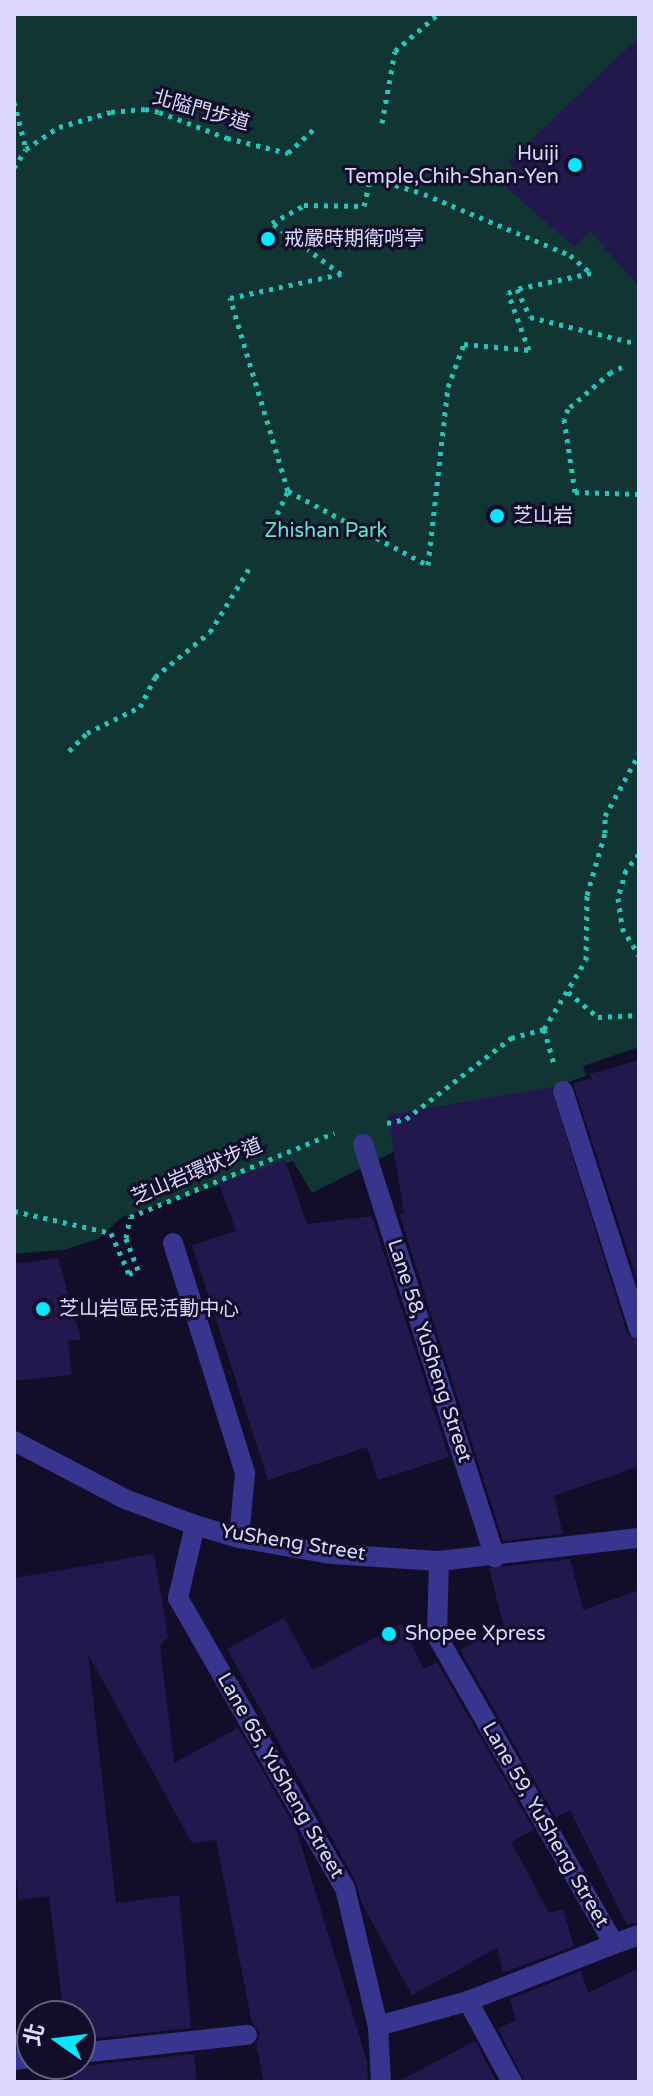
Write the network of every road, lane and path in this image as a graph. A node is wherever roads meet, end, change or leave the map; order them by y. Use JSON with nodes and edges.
{"nodes":[{"id":1,"x":438,"y":14,"type":"edge"},
{"id":2,"x":14,"y":102,"type":"edge"},
{"id":3,"x":382,"y":123,"type":"dead end"},
{"id":4,"x":316,"y":127,"type":"dead end"},
{"id":5,"x":26,"y":149,"type":"junction"},
{"id":6,"x":14,"y":168,"type":"edge"},
{"id":7,"x":517,"y":289,"type":"junction"},
{"id":8,"x":634,"y":343,"type":"dead end"},
{"id":9,"x":622,"y":367,"type":"dead end"},
{"id":10,"x":288,"y":491,"type":"junction"},
{"id":11,"x":639,"y":494,"type":"edge"},
{"id":12,"x":273,"y":523,"type":"dead end"},
{"id":13,"x":252,"y":564,"type":"dead end"},
{"id":14,"x":69,"y":751,"type":"dead end"},
{"id":15,"x":639,"y":754,"type":"edge"},
{"id":16,"x":639,"y":854,"type":"edge"},
{"id":17,"x":639,"y":955,"type":"edge"},
{"id":18,"x":568,"y":992,"type":"junction"},
{"id":19,"x":639,"y":1015,"type":"edge"},
{"id":20,"x":544,"y":1029,"type":"junction"},
{"id":21,"x":555,"y":1066,"type":"dead end"},
{"id":22,"x":563,"y":1091,"type":"dead end"},
{"id":23,"x":383,"y":1124,"type":"dead end"},
{"id":24,"x":336,"y":1132,"type":"dead end"},
{"id":25,"x":363,"y":1144,"type":"dead end"},
{"id":26,"x":14,"y":1211,"type":"edge"},
{"id":27,"x":173,"y":1243,"type":"dead end"},
{"id":28,"x":639,"y":1329,"type":"edge"},
{"id":29,"x":14,"y":1441,"type":"edge"},
{"id":30,"x":195,"y":1525,"type":"junction"},
{"id":31,"x":239,"y":1538,"type":"junction"},
{"id":32,"x":639,"y":1538,"type":"edge"},
{"id":33,"x":495,"y":1557,"type":"junction"},
{"id":34,"x":439,"y":1561,"type":"junction"},
{"id":35,"x":639,"y":1935,"type":"edge"},
{"id":36,"x":614,"y":1944,"type":"junction"},
{"id":37,"x":468,"y":2001,"type":"junction"},
{"id":38,"x":378,"y":2026,"type":"junction"},
{"id":39,"x":247,"y":2035,"type":"dead end"},
{"id":40,"x":96,"y":2051,"type":"edge"},
{"id":41,"x":381,"y":2082,"type":"edge"},
{"id":42,"x":512,"y":2082,"type":"edge"}],
"edges":[{"from":1,"to":3,"type":"path"},
{"from":2,"to":5,"type":"path"},
{"from":4,"to":5,"type":"path","name":"北隘門步道"},
{"from":5,"to":6,"type":"path","name":"北隘門步道"},
{"from":7,"to":8,"type":"path"},
{"from":7,"to":10,"type":"path"},
{"from":7,"to":10,"type":"path"},
{"from":9,"to":11,"type":"path"},
{"from":10,"to":12,"type":"path"},
{"from":13,"to":14,"type":"path"},
{"from":15,"to":18,"type":"path"},
{"from":16,"to":17,"type":"path"},
{"from":18,"to":19,"type":"path"},
{"from":18,"to":20,"type":"path"},
{"from":20,"to":21,"type":"path"},
{"from":20,"to":23,"type":"path"},
{"from":22,"to":28,"type":"street"},
{"from":24,"to":26,"type":"path","name":"芝山岩環狀步道"},
{"from":25,"to":33,"type":"street","name":"Lane 58, YuSheng Street"},
{"from":27,"to":31,"type":"street"},
{"from":29,"to":30,"type":"street","name":"YuSheng Street"},
{"from":30,"to":31,"type":"street","name":"YuSheng Street"},
{"from":30,"to":38,"type":"street","name":"Lane 65, YuSheng Street"},
{"from":31,"to":34,"type":"street","name":"YuSheng Street"},
{"from":32,"to":33,"type":"street","name":"YuSheng Street"},
{"from":33,"to":34,"type":"street","name":"YuSheng Street"},
{"from":34,"to":36,"type":"street","name":"Lane 59, YuSheng Street"},
{"from":35,"to":36,"type":"street"},
{"from":36,"to":37,"type":"street","name":"Lane 59, YuSheng Street"},
{"from":37,"to":38,"type":"street","name":"Lane 59, YuSheng Street"},
{"from":37,"to":42,"type":"street"},
{"from":38,"to":41,"type":"street","name":"Lane 65, YuSheng Street"},
{"from":39,"to":40,"type":"street"}]}
